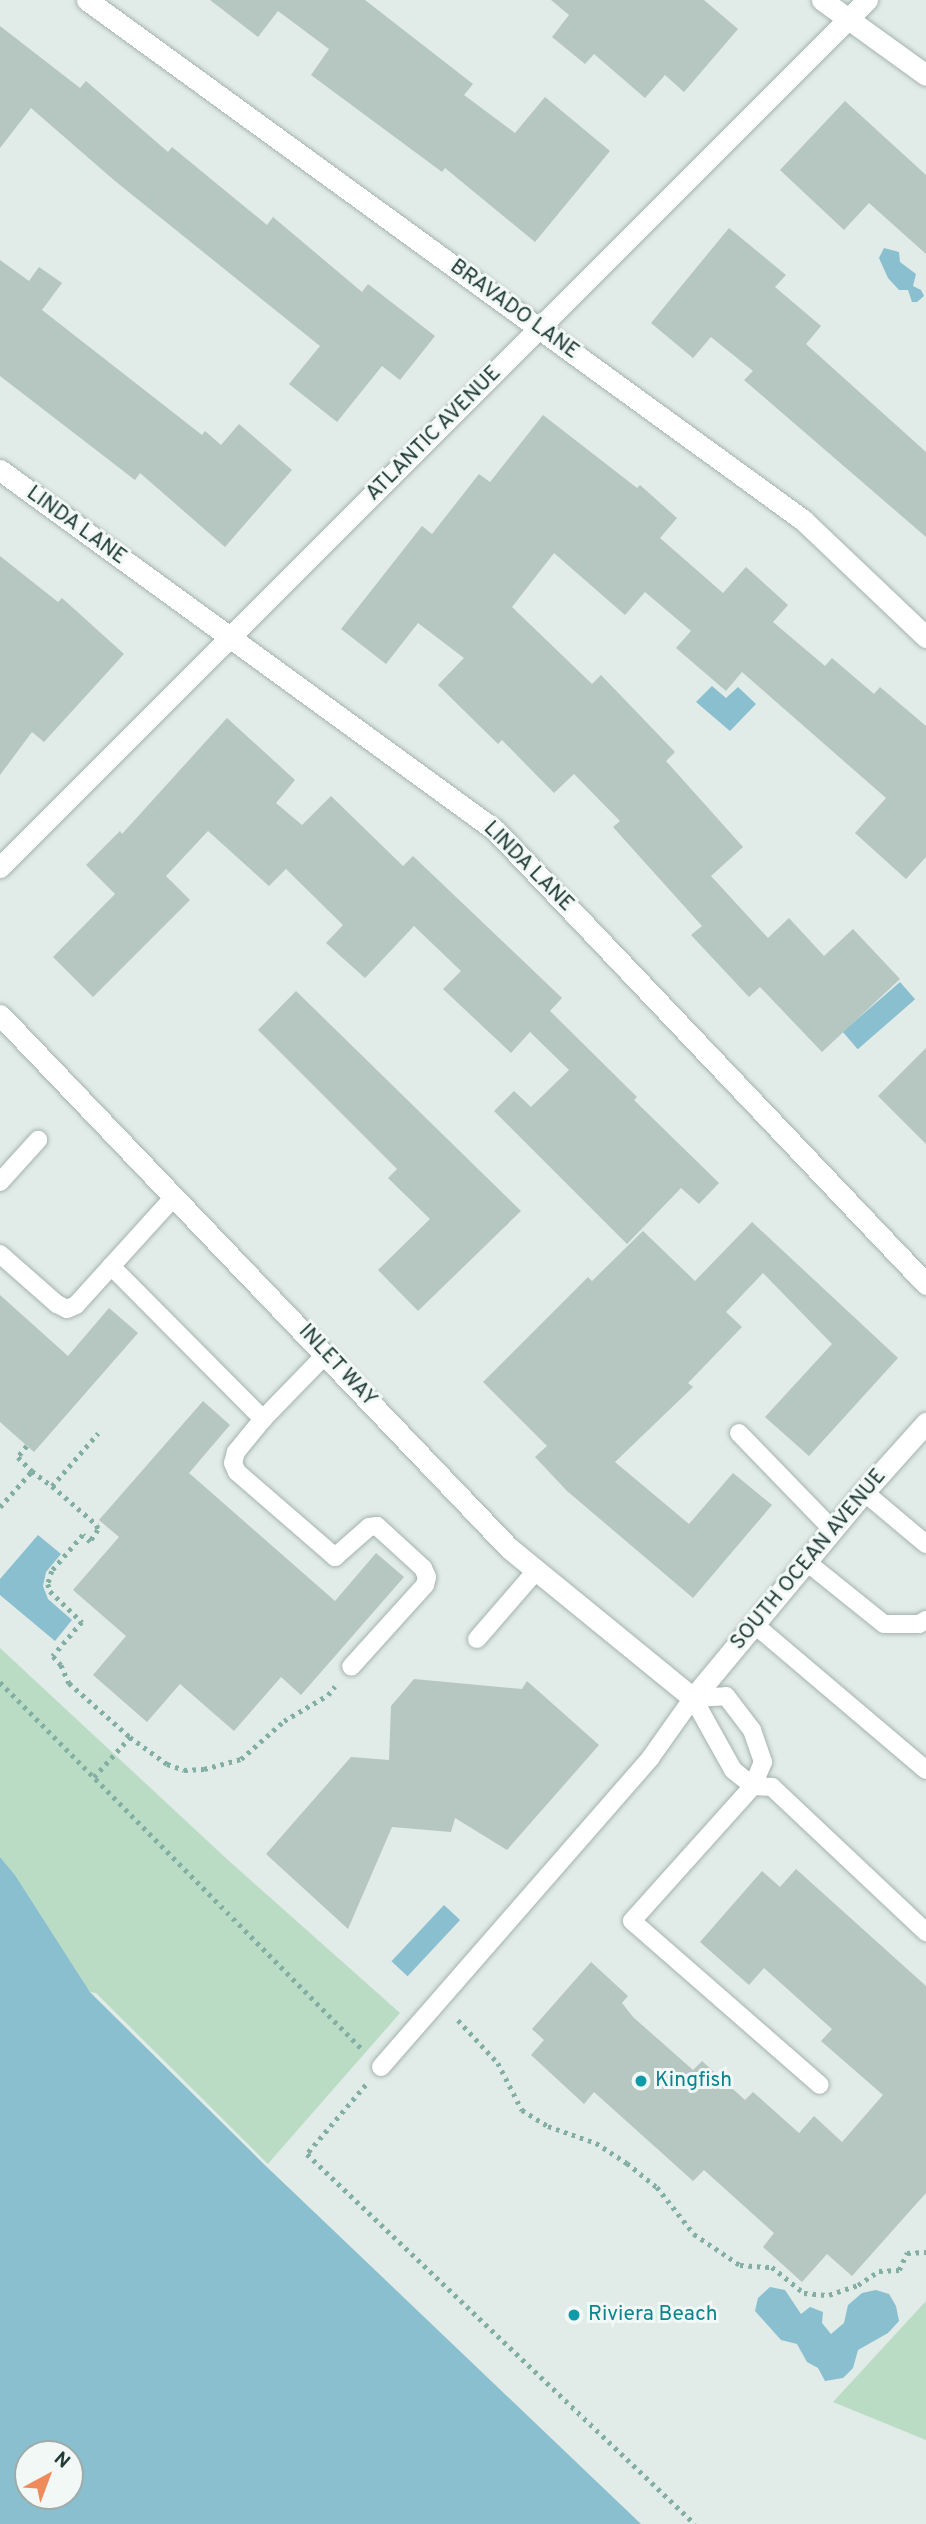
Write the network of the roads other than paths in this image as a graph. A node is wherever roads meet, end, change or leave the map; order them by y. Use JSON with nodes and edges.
{"nodes":[{"id":1,"x":87,"y":0,"type":"edge"},
{"id":2,"x":822,"y":0,"type":"edge"},
{"id":3,"x":867,"y":0,"type":"edge"},
{"id":4,"x":848,"y":19,"type":"junction"},
{"id":5,"x":926,"y":75,"type":"edge"},
{"id":6,"x":539,"y":328,"type":"junction"},
{"id":7,"x":0,"y":470,"type":"edge"},
{"id":8,"x":926,"y":636,"type":"edge"},
{"id":9,"x":230,"y":637,"type":"junction"},
{"id":10,"x":0,"y":867,"type":"edge"},
{"id":11,"x":0,"y":1015,"type":"edge"},
{"id":12,"x":38,"y":1140,"type":"dead end"},
{"id":13,"x":1,"y":1179,"type":"edge"},
{"id":14,"x":175,"y":1196,"type":"junction"},
{"id":15,"x":0,"y":1254,"type":"edge"},
{"id":16,"x":111,"y":1266,"type":"junction"},
{"id":17,"x":926,"y":1284,"type":"edge"},
{"id":18,"x":326,"y":1354,"type":"junction"},
{"id":19,"x":263,"y":1419,"type":"junction"},
{"id":20,"x":926,"y":1423,"type":"edge"},
{"id":21,"x":739,"y":1433,"type":"dead end"},
{"id":22,"x":864,"y":1492,"type":"junction"},
{"id":23,"x":833,"y":1530,"type":"junction"},
{"id":24,"x":926,"y":1544,"type":"edge"},
{"id":25,"x":807,"y":1563,"type":"junction"},
{"id":26,"x":536,"y":1571,"type":"junction"},
{"id":27,"x":926,"y":1620,"type":"edge"},
{"id":28,"x":755,"y":1625,"type":"junction"},
{"id":29,"x":477,"y":1639,"type":"dead end"},
{"id":30,"x":351,"y":1667,"type":"road end"},
{"id":31,"x":693,"y":1698,"type":"junction"},
{"id":32,"x":926,"y":1770,"type":"edge"},
{"id":33,"x":753,"y":1786,"type":"junction"},
{"id":34,"x":926,"y":1932,"type":"edge"},
{"id":35,"x":381,"y":2067,"type":"road end"},
{"id":36,"x":820,"y":2085,"type":"dead end"}],
"edges":[{"from":1,"to":6,"type":"street","name":"BRAVADO LANE"},
{"from":2,"to":4,"type":"street"},
{"from":3,"to":4,"type":"street","name":"ATLANTIC AVENUE"},
{"from":4,"to":5,"type":"street"},
{"from":4,"to":6,"type":"street","name":"ATLANTIC AVENUE"},
{"from":6,"to":8,"type":"street","name":"BRAVADO LANE"},
{"from":6,"to":9,"type":"street","name":"ATLANTIC AVENUE"},
{"from":7,"to":9,"type":"street","name":"LINDA LANE"},
{"from":9,"to":10,"type":"street","name":"ATLANTIC AVENUE"},
{"from":9,"to":17,"type":"street","name":"LINDA LANE"},
{"from":11,"to":14,"type":"street","name":"INLET WAY"},
{"from":12,"to":13,"type":"lane"},
{"from":14,"to":16,"type":"lane"},
{"from":14,"to":18,"type":"street","name":"INLET WAY"},
{"from":15,"to":16,"type":"lane"},
{"from":16,"to":19,"type":"lane"},
{"from":18,"to":19,"type":"lane"},
{"from":18,"to":26,"type":"street","name":"INLET WAY"},
{"from":19,"to":30,"type":"lane"},
{"from":20,"to":22,"type":"street","name":"SOUTH OCEAN AVENUE"},
{"from":21,"to":23,"type":"lane"},
{"from":22,"to":23,"type":"street","name":"SOUTH OCEAN AVENUE"},
{"from":22,"to":24,"type":"lane"},
{"from":23,"to":25,"type":"street","name":"SOUTH OCEAN AVENUE"},
{"from":25,"to":27,"type":"lane"},
{"from":25,"to":28,"type":"street","name":"SOUTH OCEAN AVENUE"},
{"from":26,"to":29,"type":"lane"},
{"from":26,"to":31,"type":"street","name":"INLET WAY"},
{"from":28,"to":31,"type":"street","name":"SOUTH OCEAN AVENUE"},
{"from":28,"to":32,"type":"lane"},
{"from":31,"to":33,"type":"lane"},
{"from":31,"to":33,"type":"lane"},
{"from":31,"to":35,"type":"lane"},
{"from":33,"to":34,"type":"lane"},
{"from":33,"to":36,"type":"lane"}]}
